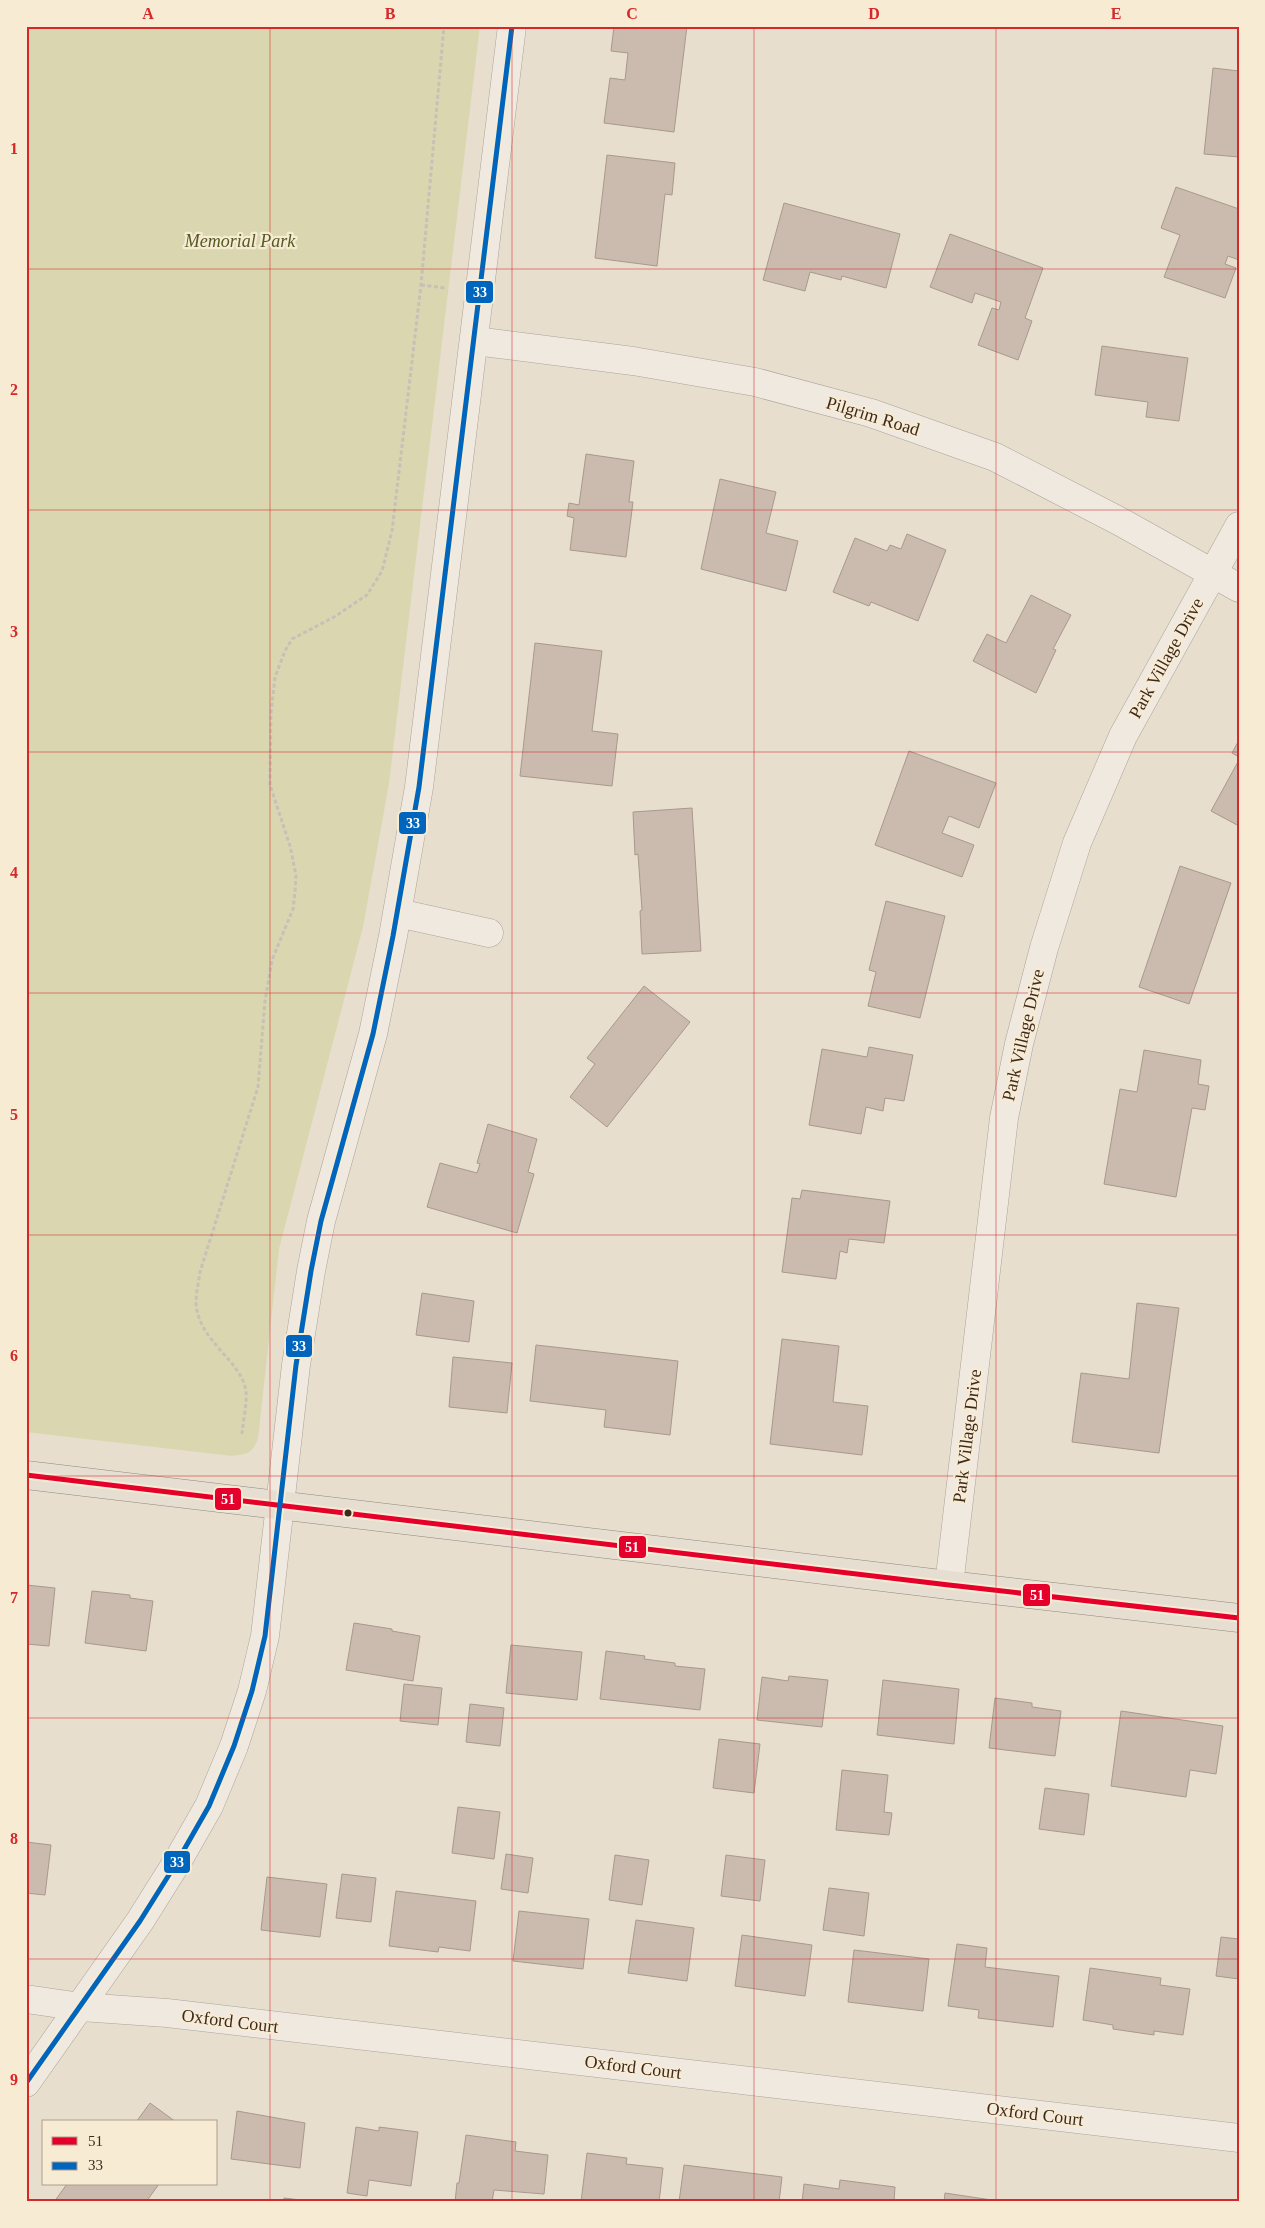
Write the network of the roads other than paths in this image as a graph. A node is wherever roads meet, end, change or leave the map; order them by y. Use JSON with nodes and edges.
{"nodes":[{"id":1,"x":512,"y":26,"type":"edge"},
{"id":2,"x":475,"y":341,"type":"junction"},
{"id":3,"x":1239,"y":526,"type":"edge"},
{"id":4,"x":1213,"y":574,"type":"junction"},
{"id":5,"x":1239,"y":588,"type":"edge"},
{"id":6,"x":398,"y":913,"type":"junction"},
{"id":7,"x":489,"y":933,"type":"dead end"},
{"id":8,"x":26,"y":1475,"type":"edge"},
{"id":9,"x":279,"y":1504,"type":"junction"},
{"id":10,"x":948,"y":1586,"type":"junction"},
{"id":11,"x":1239,"y":1618,"type":"edge"},
{"id":12,"x":26,"y":1999,"type":"edge"},
{"id":13,"x":81,"y":2007,"type":"junction"},
{"id":14,"x":26,"y":2084,"type":"edge"},
{"id":15,"x":1239,"y":2138,"type":"edge"}],
"edges":[{"from":1,"to":2,"type":"street"},
{"from":2,"to":4,"type":"street","name":"Pilgrim Road"},
{"from":2,"to":6,"type":"street"},
{"from":3,"to":4,"type":"street","name":"Park Village Drive"},
{"from":4,"to":5,"type":"street","name":"Pilgrim Road"},
{"from":4,"to":10,"type":"street","name":"Park Village Drive"},
{"from":6,"to":7,"type":"street"},
{"from":6,"to":9,"type":"street"},
{"from":8,"to":9,"type":"main road"},
{"from":9,"to":10,"type":"main road"},
{"from":9,"to":13,"type":"street"},
{"from":10,"to":11,"type":"main road"},
{"from":12,"to":13,"type":"street","name":"Oxford Court"},
{"from":13,"to":14,"type":"street"},
{"from":13,"to":15,"type":"street","name":"Oxford Court"}]}
